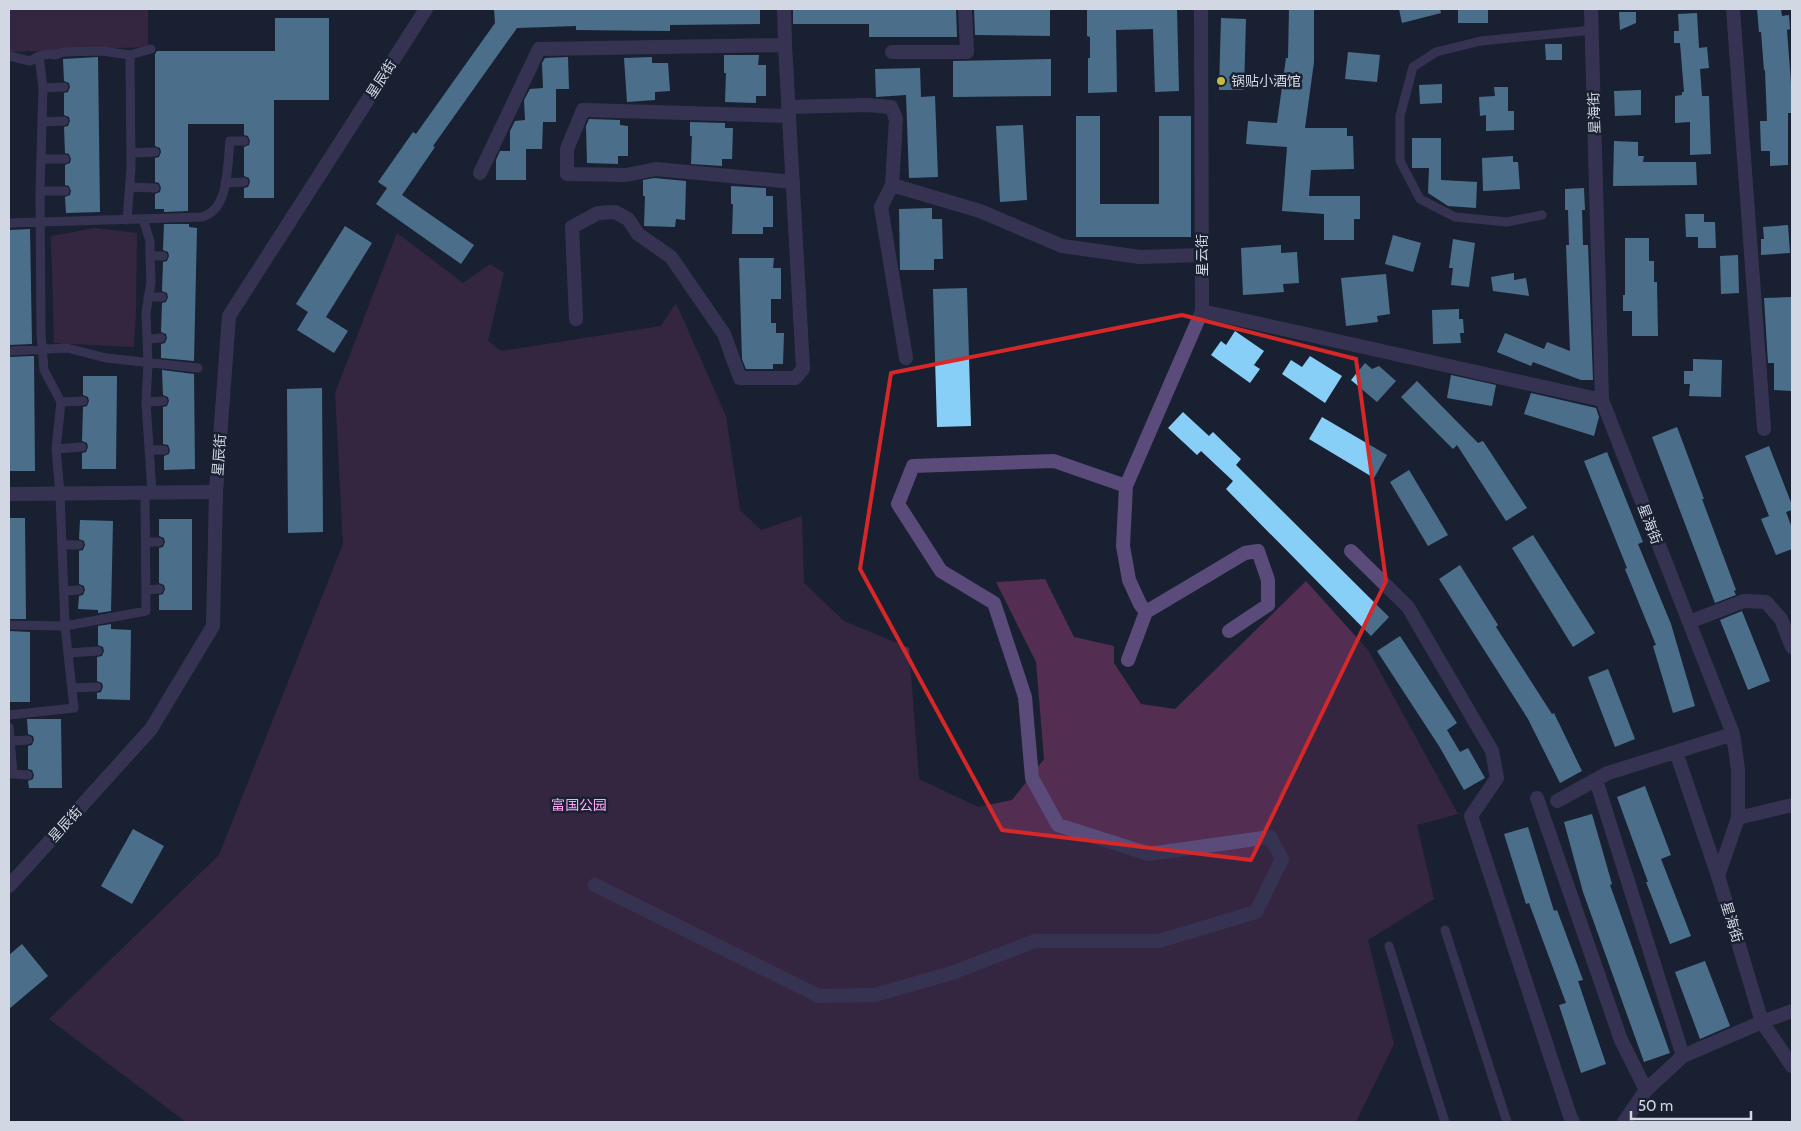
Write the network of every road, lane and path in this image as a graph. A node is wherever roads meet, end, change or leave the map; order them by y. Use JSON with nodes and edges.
{"nodes":[{"id":1,"x":784,"y":9,"type":"edge"},
{"id":2,"x":965,"y":9,"type":"edge"},
{"id":3,"x":1202,"y":9,"type":"edge"},
{"id":4,"x":1591,"y":9,"type":"edge"},
{"id":5,"x":1733,"y":9,"type":"edge"},
{"id":6,"x":425,"y":10,"type":"edge"},
{"id":7,"x":1592,"y":30,"type":"junction"},
{"id":8,"x":785,"y":45,"type":"junction"},
{"id":9,"x":151,"y":49,"type":"dead end"},
{"id":10,"x":892,"y":52,"type":"dead end"},
{"id":11,"x":130,"y":55,"type":"junction"},
{"id":12,"x":9,"y":56,"type":"edge"},
{"id":13,"x":39,"y":56,"type":"junction"},
{"id":14,"x":64,"y":87,"type":"dead end"},
{"id":15,"x":43,"y":88,"type":"junction"},
{"id":16,"x":788,"y":111,"type":"junction"},
{"id":17,"x":64,"y":121,"type":"dead end"},
{"id":18,"x":42,"y":122,"type":"junction"},
{"id":19,"x":244,"y":141,"type":"dead end"},
{"id":20,"x":155,"y":152,"type":"dead end"},
{"id":21,"x":131,"y":153,"type":"junction"},
{"id":22,"x":41,"y":159,"type":"junction"},
{"id":23,"x":65,"y":159,"type":"dead end"},
{"id":24,"x":480,"y":173,"type":"dead end"},
{"id":25,"x":244,"y":182,"type":"dead end"},
{"id":26,"x":793,"y":182,"type":"junction"},
{"id":27,"x":225,"y":183,"type":"junction"},
{"id":28,"x":892,"y":185,"type":"junction"},
{"id":29,"x":130,"y":187,"type":"junction"},
{"id":30,"x":155,"y":188,"type":"dead end"},
{"id":31,"x":65,"y":190,"type":"dead end"},
{"id":32,"x":40,"y":191,"type":"junction"},
{"id":33,"x":1542,"y":215,"type":"dead end"},
{"id":34,"x":127,"y":220,"type":"junction"},
{"id":35,"x":143,"y":220,"type":"junction"},
{"id":36,"x":40,"y":222,"type":"junction"},
{"id":37,"x":9,"y":223,"type":"edge"},
{"id":38,"x":1202,"y":255,"type":"junction"},
{"id":39,"x":150,"y":256,"type":"junction"},
{"id":40,"x":163,"y":256,"type":"dead end"},
{"id":41,"x":148,"y":297,"type":"junction"},
{"id":42,"x":162,"y":297,"type":"dead end"},
{"id":43,"x":1202,"y":311,"type":"junction"},
{"id":44,"x":576,"y":319,"type":"dead end"},
{"id":45,"x":161,"y":338,"type":"dead end"},
{"id":46,"x":147,"y":339,"type":"junction"},
{"id":47,"x":42,"y":349,"type":"junction"},
{"id":48,"x":9,"y":351,"type":"edge"},
{"id":49,"x":906,"y":358,"type":"dead end"},
{"id":50,"x":148,"y":362,"type":"junction"},
{"id":51,"x":198,"y":368,"type":"dead end"},
{"id":52,"x":1602,"y":400,"type":"junction"},
{"id":53,"x":83,"y":401,"type":"dead end"},
{"id":54,"x":163,"y":401,"type":"dead end"},
{"id":55,"x":61,"y":402,"type":"junction"},
{"id":56,"x":146,"y":402,"type":"junction"},
{"id":57,"x":1764,"y":429,"type":"dead end"},
{"id":58,"x":82,"y":447,"type":"dead end"},
{"id":59,"x":56,"y":449,"type":"junction"},
{"id":60,"x":149,"y":450,"type":"junction"},
{"id":61,"x":164,"y":450,"type":"dead end"},
{"id":62,"x":1126,"y":486,"type":"junction"},
{"id":63,"x":216,"y":492,"type":"junction"},
{"id":64,"x":149,"y":493,"type":"junction"},
{"id":65,"x":9,"y":494,"type":"edge"},
{"id":66,"x":60,"y":495,"type":"junction"},
{"id":67,"x":146,"y":542,"type":"junction"},
{"id":68,"x":159,"y":542,"type":"dead end"},
{"id":69,"x":62,"y":545,"type":"junction"},
{"id":70,"x":79,"y":546,"type":"dead end"},
{"id":71,"x":1351,"y":551,"type":"dead end"},
{"id":72,"x":159,"y":589,"type":"dead end"},
{"id":73,"x":64,"y":590,"type":"junction"},
{"id":74,"x":79,"y":590,"type":"dead end"},
{"id":75,"x":146,"y":590,"type":"junction"},
{"id":76,"x":1146,"y":612,"type":"junction"},
{"id":77,"x":1688,"y":622,"type":"junction"},
{"id":78,"x":9,"y":624,"type":"edge"},
{"id":79,"x":65,"y":626,"type":"junction"},
{"id":80,"x":1229,"y":631,"type":"dead end"},
{"id":81,"x":1792,"y":647,"type":"edge"},
{"id":82,"x":98,"y":651,"type":"dead end"},
{"id":83,"x":68,"y":653,"type":"junction"},
{"id":84,"x":1128,"y":660,"type":"dead end"},
{"id":85,"x":97,"y":686,"type":"dead end"},
{"id":86,"x":72,"y":688,"type":"junction"},
{"id":87,"x":9,"y":715,"type":"edge"},
{"id":88,"x":9,"y":727,"type":"edge"},
{"id":89,"x":1733,"y":734,"type":"junction"},
{"id":90,"x":28,"y":740,"type":"dead end"},
{"id":91,"x":10,"y":741,"type":"junction"},
{"id":92,"x":1676,"y":752,"type":"junction"},
{"id":93,"x":28,"y":775,"type":"dead end"},
{"id":94,"x":1596,"y":780,"type":"junction"},
{"id":95,"x":1537,"y":798,"type":"dead end"},
{"id":96,"x":1558,"y":801,"type":"dead end"},
{"id":97,"x":1792,"y":805,"type":"edge"},
{"id":98,"x":1738,"y":818,"type":"junction"},
{"id":99,"x":1718,"y":876,"type":"junction"},
{"id":100,"x":595,"y":885,"type":"dead end"},
{"id":101,"x":9,"y":886,"type":"edge"},
{"id":102,"x":1445,"y":930,"type":"dead end"},
{"id":103,"x":1389,"y":946,"type":"dead end"},
{"id":104,"x":1792,"y":1011,"type":"edge"},
{"id":105,"x":1762,"y":1022,"type":"junction"},
{"id":106,"x":1683,"y":1056,"type":"junction"},
{"id":107,"x":1792,"y":1066,"type":"edge"},
{"id":108,"x":1646,"y":1090,"type":"junction"},
{"id":109,"x":1445,"y":1122,"type":"edge"},
{"id":110,"x":1507,"y":1122,"type":"edge"},
{"id":111,"x":1573,"y":1122,"type":"edge"},
{"id":112,"x":1624,"y":1122,"type":"edge"}],
"edges":[{"from":1,"to":8,"type":"street"},
{"from":2,"to":10,"type":"street"},
{"from":3,"to":38,"type":"street","name":"星云街"},
{"from":4,"to":7,"type":"street","name":"星海街"},
{"from":5,"to":57,"type":"street"},
{"from":6,"to":63,"type":"street","name":"星辰街"},
{"from":7,"to":33,"type":"lane"},
{"from":7,"to":52,"type":"street","name":"星海街"},
{"from":8,"to":16,"type":"street"},
{"from":8,"to":24,"type":"street"},
{"from":9,"to":11,"type":"lane"},
{"from":11,"to":13,"type":"lane"},
{"from":11,"to":21,"type":"lane"},
{"from":12,"to":13,"type":"lane"},
{"from":13,"to":15,"type":"lane"},
{"from":14,"to":15,"type":"lane"},
{"from":15,"to":18,"type":"lane"},
{"from":16,"to":26,"type":"street"},
{"from":16,"to":26,"type":"street"},
{"from":16,"to":28,"type":"street"},
{"from":17,"to":18,"type":"lane"},
{"from":18,"to":22,"type":"lane"},
{"from":19,"to":27,"type":"lane"},
{"from":20,"to":21,"type":"lane"},
{"from":21,"to":29,"type":"lane"},
{"from":22,"to":23,"type":"lane"},
{"from":22,"to":32,"type":"lane"},
{"from":25,"to":27,"type":"lane"},
{"from":26,"to":44,"type":"street"},
{"from":27,"to":35,"type":"lane"},
{"from":28,"to":38,"type":"street"},
{"from":28,"to":49,"type":"street"},
{"from":29,"to":30,"type":"lane"},
{"from":29,"to":34,"type":"lane"},
{"from":31,"to":32,"type":"lane"},
{"from":32,"to":36,"type":"lane"},
{"from":34,"to":35,"type":"lane"},
{"from":34,"to":36,"type":"lane"},
{"from":35,"to":39,"type":"lane"},
{"from":36,"to":37,"type":"lane"},
{"from":36,"to":47,"type":"lane"},
{"from":38,"to":43,"type":"street","name":"星云街"},
{"from":39,"to":40,"type":"lane"},
{"from":39,"to":41,"type":"lane"},
{"from":41,"to":42,"type":"lane"},
{"from":41,"to":46,"type":"lane"},
{"from":43,"to":52,"type":"street"},
{"from":43,"to":62,"type":"street","name":"星云街"},
{"from":45,"to":46,"type":"lane"},
{"from":46,"to":50,"type":"lane"},
{"from":47,"to":48,"type":"lane"},
{"from":47,"to":50,"type":"lane"},
{"from":47,"to":55,"type":"lane"},
{"from":50,"to":51,"type":"lane"},
{"from":50,"to":56,"type":"lane"},
{"from":52,"to":77,"type":"street","name":"星海街"},
{"from":53,"to":55,"type":"lane"},
{"from":54,"to":56,"type":"lane"},
{"from":55,"to":59,"type":"lane"},
{"from":56,"to":60,"type":"lane"},
{"from":58,"to":59,"type":"lane"},
{"from":59,"to":66,"type":"lane"},
{"from":60,"to":61,"type":"lane"},
{"from":60,"to":64,"type":"lane"},
{"from":62,"to":76,"type":"street"},
{"from":62,"to":100,"type":"street"},
{"from":63,"to":64,"type":"street"},
{"from":63,"to":101,"type":"street","name":"星辰街"},
{"from":64,"to":66,"type":"street"},
{"from":64,"to":67,"type":"lane"},
{"from":65,"to":66,"type":"street"},
{"from":66,"to":69,"type":"lane"},
{"from":67,"to":68,"type":"lane"},
{"from":67,"to":75,"type":"lane"},
{"from":69,"to":70,"type":"lane"},
{"from":69,"to":73,"type":"lane"},
{"from":71,"to":111,"type":"street"},
{"from":72,"to":75,"type":"lane"},
{"from":73,"to":74,"type":"lane"},
{"from":73,"to":79,"type":"lane"},
{"from":75,"to":79,"type":"lane"},
{"from":76,"to":80,"type":"street"},
{"from":76,"to":84,"type":"street"},
{"from":77,"to":81,"type":"street"},
{"from":77,"to":89,"type":"street","name":"星海街"},
{"from":78,"to":79,"type":"lane"},
{"from":79,"to":83,"type":"lane"},
{"from":82,"to":83,"type":"lane"},
{"from":83,"to":86,"type":"lane"},
{"from":85,"to":86,"type":"lane"},
{"from":86,"to":87,"type":"lane"},
{"from":88,"to":91,"type":"lane"},
{"from":89,"to":92,"type":"street"},
{"from":89,"to":98,"type":"street","name":"星海街"},
{"from":90,"to":91,"type":"lane"},
{"from":91,"to":93,"type":"lane"},
{"from":92,"to":94,"type":"street"},
{"from":92,"to":99,"type":"street"},
{"from":94,"to":96,"type":"street"},
{"from":94,"to":106,"type":"street"},
{"from":95,"to":108,"type":"street"},
{"from":97,"to":98,"type":"street"},
{"from":98,"to":99,"type":"street","name":"星海街"},
{"from":99,"to":105,"type":"street","name":"星海街"},
{"from":102,"to":110,"type":"lane"},
{"from":103,"to":109,"type":"lane"},
{"from":104,"to":105,"type":"street"},
{"from":105,"to":106,"type":"street"},
{"from":105,"to":107,"type":"street","name":"星海街"},
{"from":106,"to":108,"type":"street"},
{"from":108,"to":112,"type":"street"}]}
